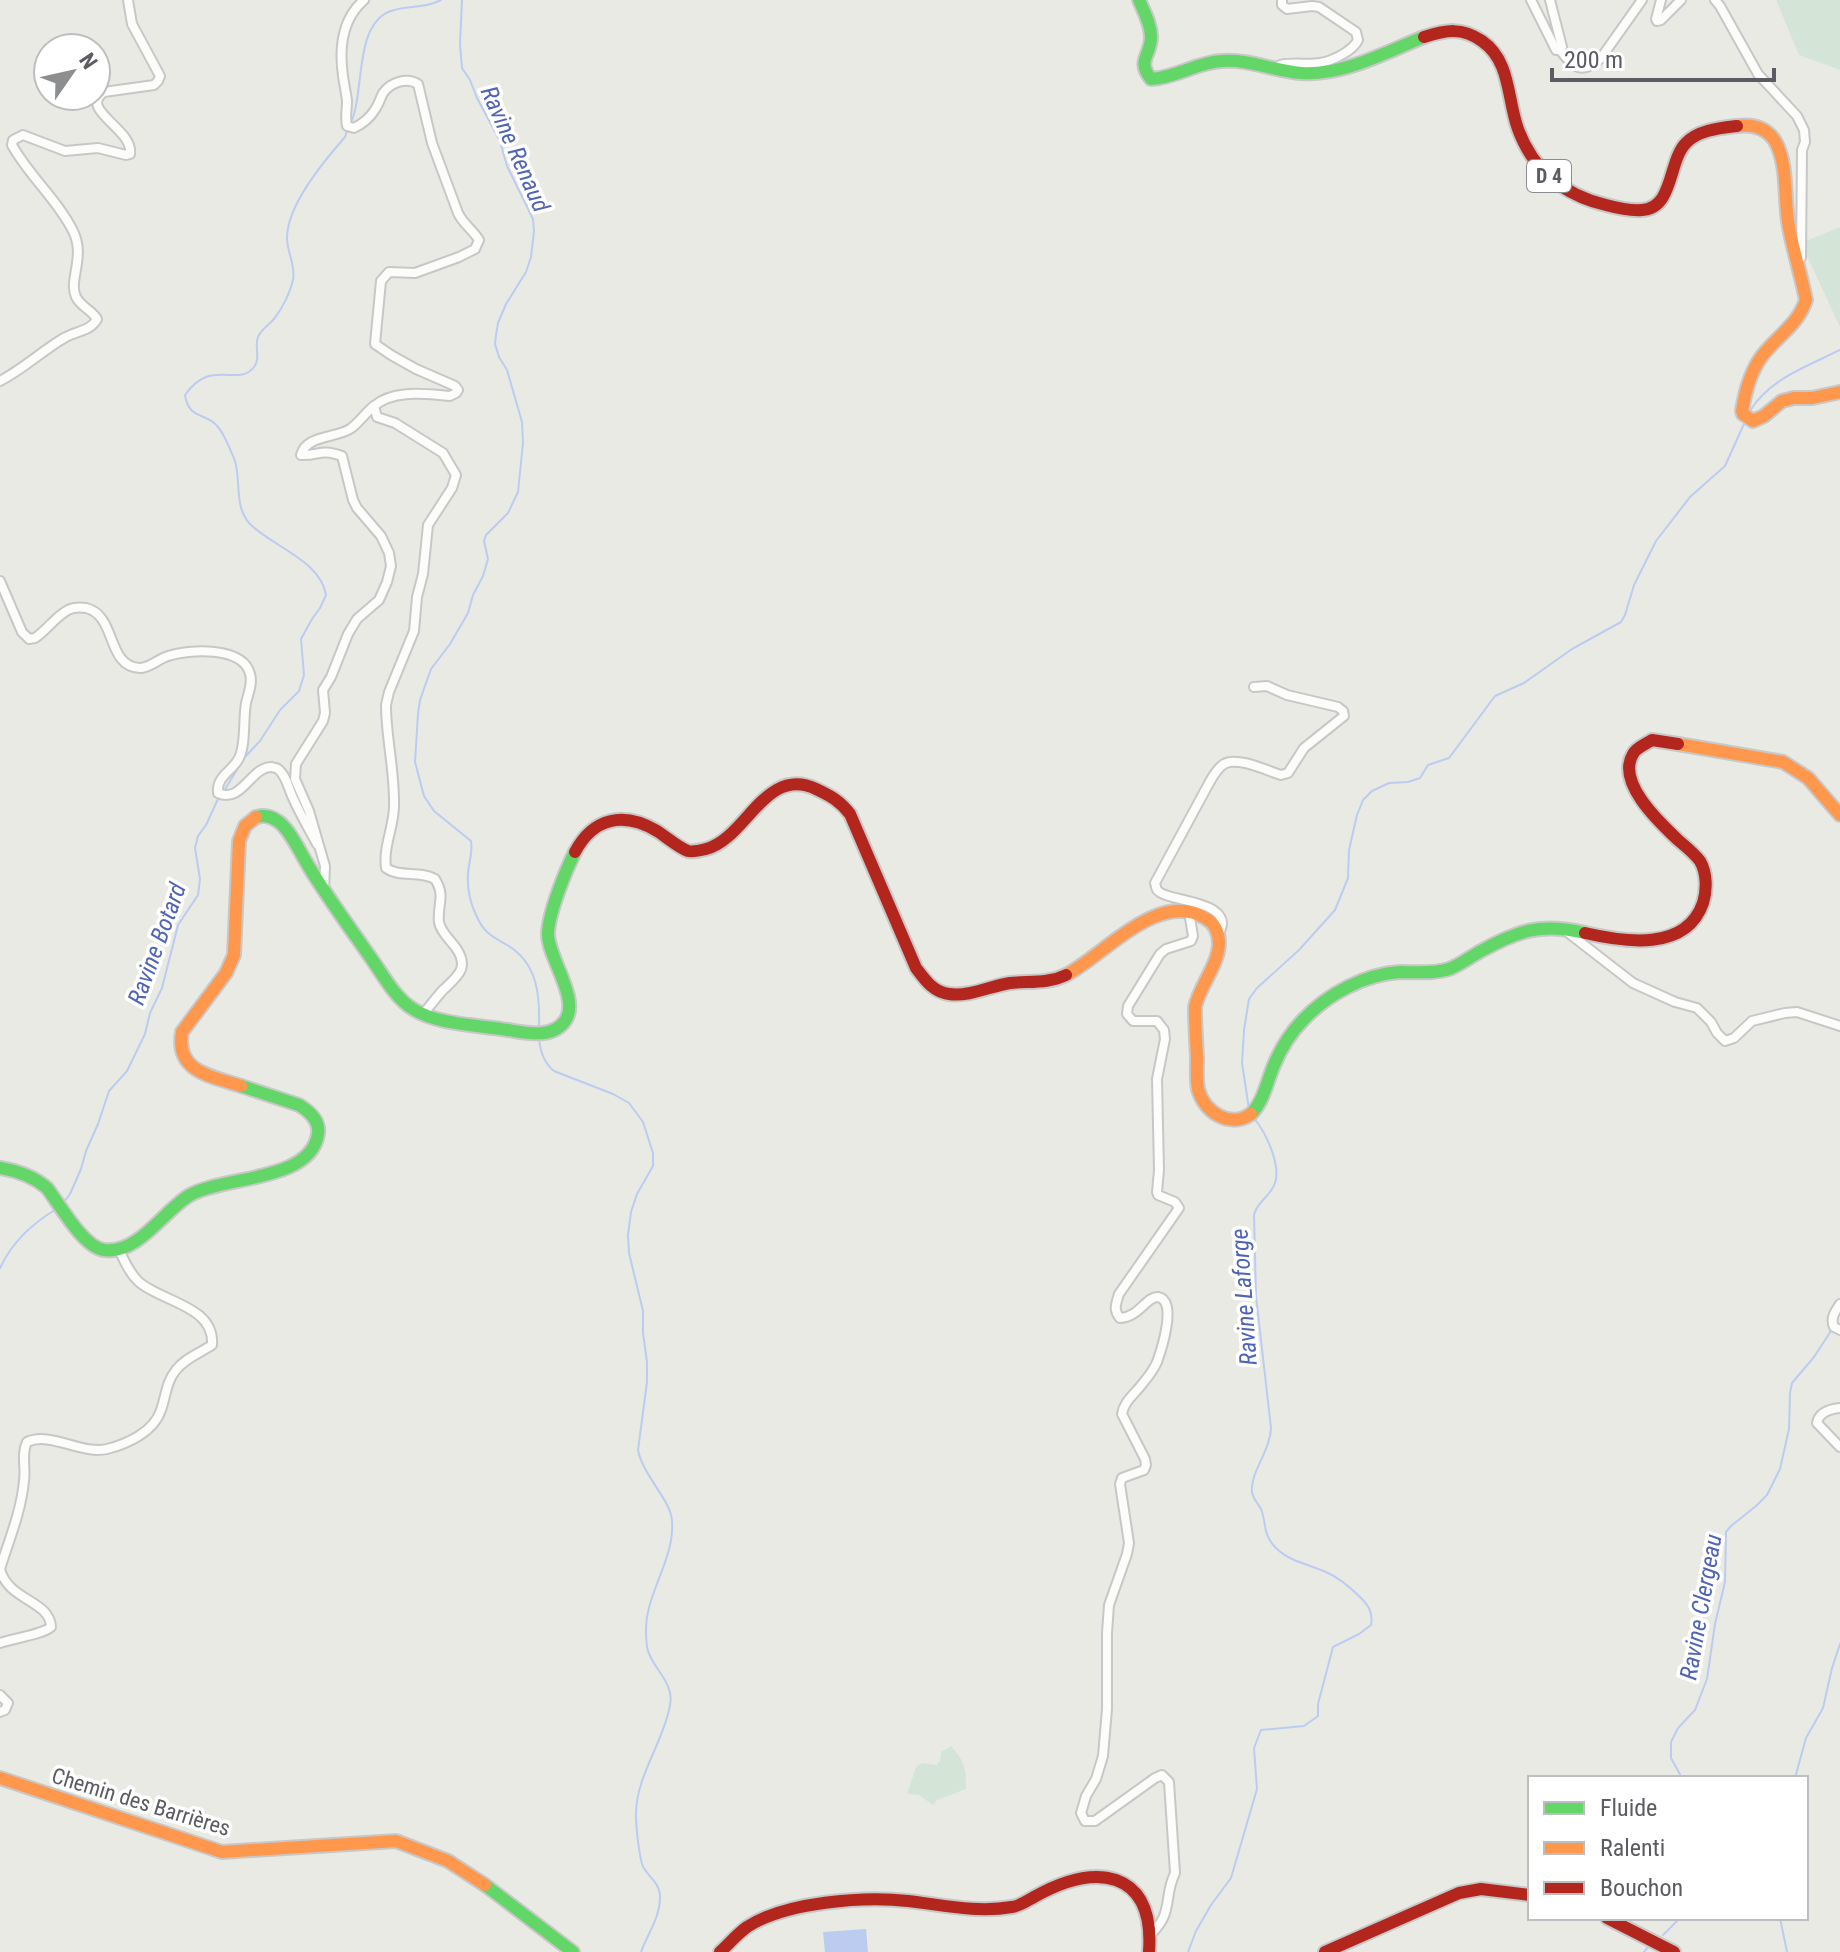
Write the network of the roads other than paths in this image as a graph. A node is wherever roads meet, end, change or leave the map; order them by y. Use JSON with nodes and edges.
{"nodes":[{"id":1,"x":128,"y":0,"type":"edge"},
{"id":2,"x":364,"y":0,"type":"edge"},
{"id":3,"x":1139,"y":0,"type":"edge"},
{"id":4,"x":1282,"y":0,"type":"edge"},
{"id":5,"x":1531,"y":0,"type":"edge"},
{"id":6,"x":1550,"y":0,"type":"edge"},
{"id":7,"x":1642,"y":0,"type":"edge"},
{"id":8,"x":1661,"y":0,"type":"edge"},
{"id":9,"x":1681,"y":0,"type":"edge"},
{"id":10,"x":1715,"y":0,"type":"edge"},
{"id":11,"x":1560,"y":50,"type":"junction"},
{"id":12,"x":1279,"y":69,"type":"junction"},
{"id":13,"x":1801,"y":277,"type":"junction"},
{"id":14,"x":0,"y":381,"type":"edge"},
{"id":15,"x":1840,"y":392,"type":"edge"},
{"id":16,"x":374,"y":406,"type":"junction"},
{"id":17,"x":0,"y":581,"type":"edge"},
{"id":18,"x":1254,"y":687,"type":"dead end"},
{"id":19,"x":1840,"y":815,"type":"edge"},
{"id":20,"x":317,"y":844,"type":"junction"},
{"id":21,"x":324,"y":891,"type":"junction"},
{"id":22,"x":1189,"y":912,"type":"junction"},
{"id":23,"x":1563,"y":927,"type":"junction"},
{"id":24,"x":1218,"y":935,"type":"junction"},
{"id":25,"x":423,"y":1015,"type":"junction"},
{"id":26,"x":1840,"y":1026,"type":"edge"},
{"id":27,"x":0,"y":1168,"type":"edge"},
{"id":28,"x":119,"y":1250,"type":"junction"},
{"id":29,"x":1840,"y":1304,"type":"edge"},
{"id":30,"x":1840,"y":1330,"type":"edge"},
{"id":31,"x":1840,"y":1408,"type":"edge"},
{"id":32,"x":1840,"y":1447,"type":"edge"},
{"id":33,"x":0,"y":1643,"type":"edge"},
{"id":34,"x":0,"y":1695,"type":"edge"},
{"id":35,"x":0,"y":1712,"type":"edge"},
{"id":36,"x":0,"y":1778,"type":"edge"},
{"id":37,"x":1528,"y":1895,"type":"edge"},
{"id":38,"x":1611,"y":1920,"type":"edge"},
{"id":39,"x":1151,"y":1934,"type":"junction"},
{"id":40,"x":573,"y":1952,"type":"edge"},
{"id":41,"x":720,"y":1952,"type":"edge"},
{"id":42,"x":1149,"y":1952,"type":"edge"},
{"id":43,"x":1325,"y":1952,"type":"edge"},
{"id":44,"x":1674,"y":1952,"type":"edge"}],
"edges":[{"from":1,"to":14,"type":"street"},
{"from":2,"to":16,"type":"street"},
{"from":3,"to":12,"type":"main road","number":"D 4"},
{"from":4,"to":12,"type":"street"},
{"from":5,"to":11,"type":"street"},
{"from":6,"to":11,"type":"street"},
{"from":7,"to":11,"type":"street"},
{"from":8,"to":9,"type":"street"},
{"from":10,"to":13,"type":"street"},
{"from":12,"to":13,"type":"main road","number":"D 4"},
{"from":13,"to":15,"type":"main road","number":"D 4"},
{"from":16,"to":20,"type":"street"},
{"from":16,"to":25,"type":"street"},
{"from":17,"to":20,"type":"street"},
{"from":18,"to":24,"type":"street"},
{"from":19,"to":23,"type":"main road"},
{"from":20,"to":21,"type":"street"},
{"from":21,"to":25,"type":"main road"},
{"from":21,"to":28,"type":"main road"},
{"from":22,"to":24,"type":"main road"},
{"from":22,"to":25,"type":"main road"},
{"from":22,"to":39,"type":"street"},
{"from":23,"to":24,"type":"main road"},
{"from":23,"to":26,"type":"street"},
{"from":27,"to":28,"type":"main road"},
{"from":28,"to":33,"type":"street"},
{"from":29,"to":30,"type":"street"},
{"from":31,"to":32,"type":"street"},
{"from":34,"to":35,"type":"street"},
{"from":36,"to":40,"type":"main road","name":"Chemin des Barrières"},
{"from":37,"to":43,"type":"main road"},
{"from":38,"to":44,"type":"main road"},
{"from":39,"to":41,"type":"main road"},
{"from":39,"to":42,"type":"main road"}]}
